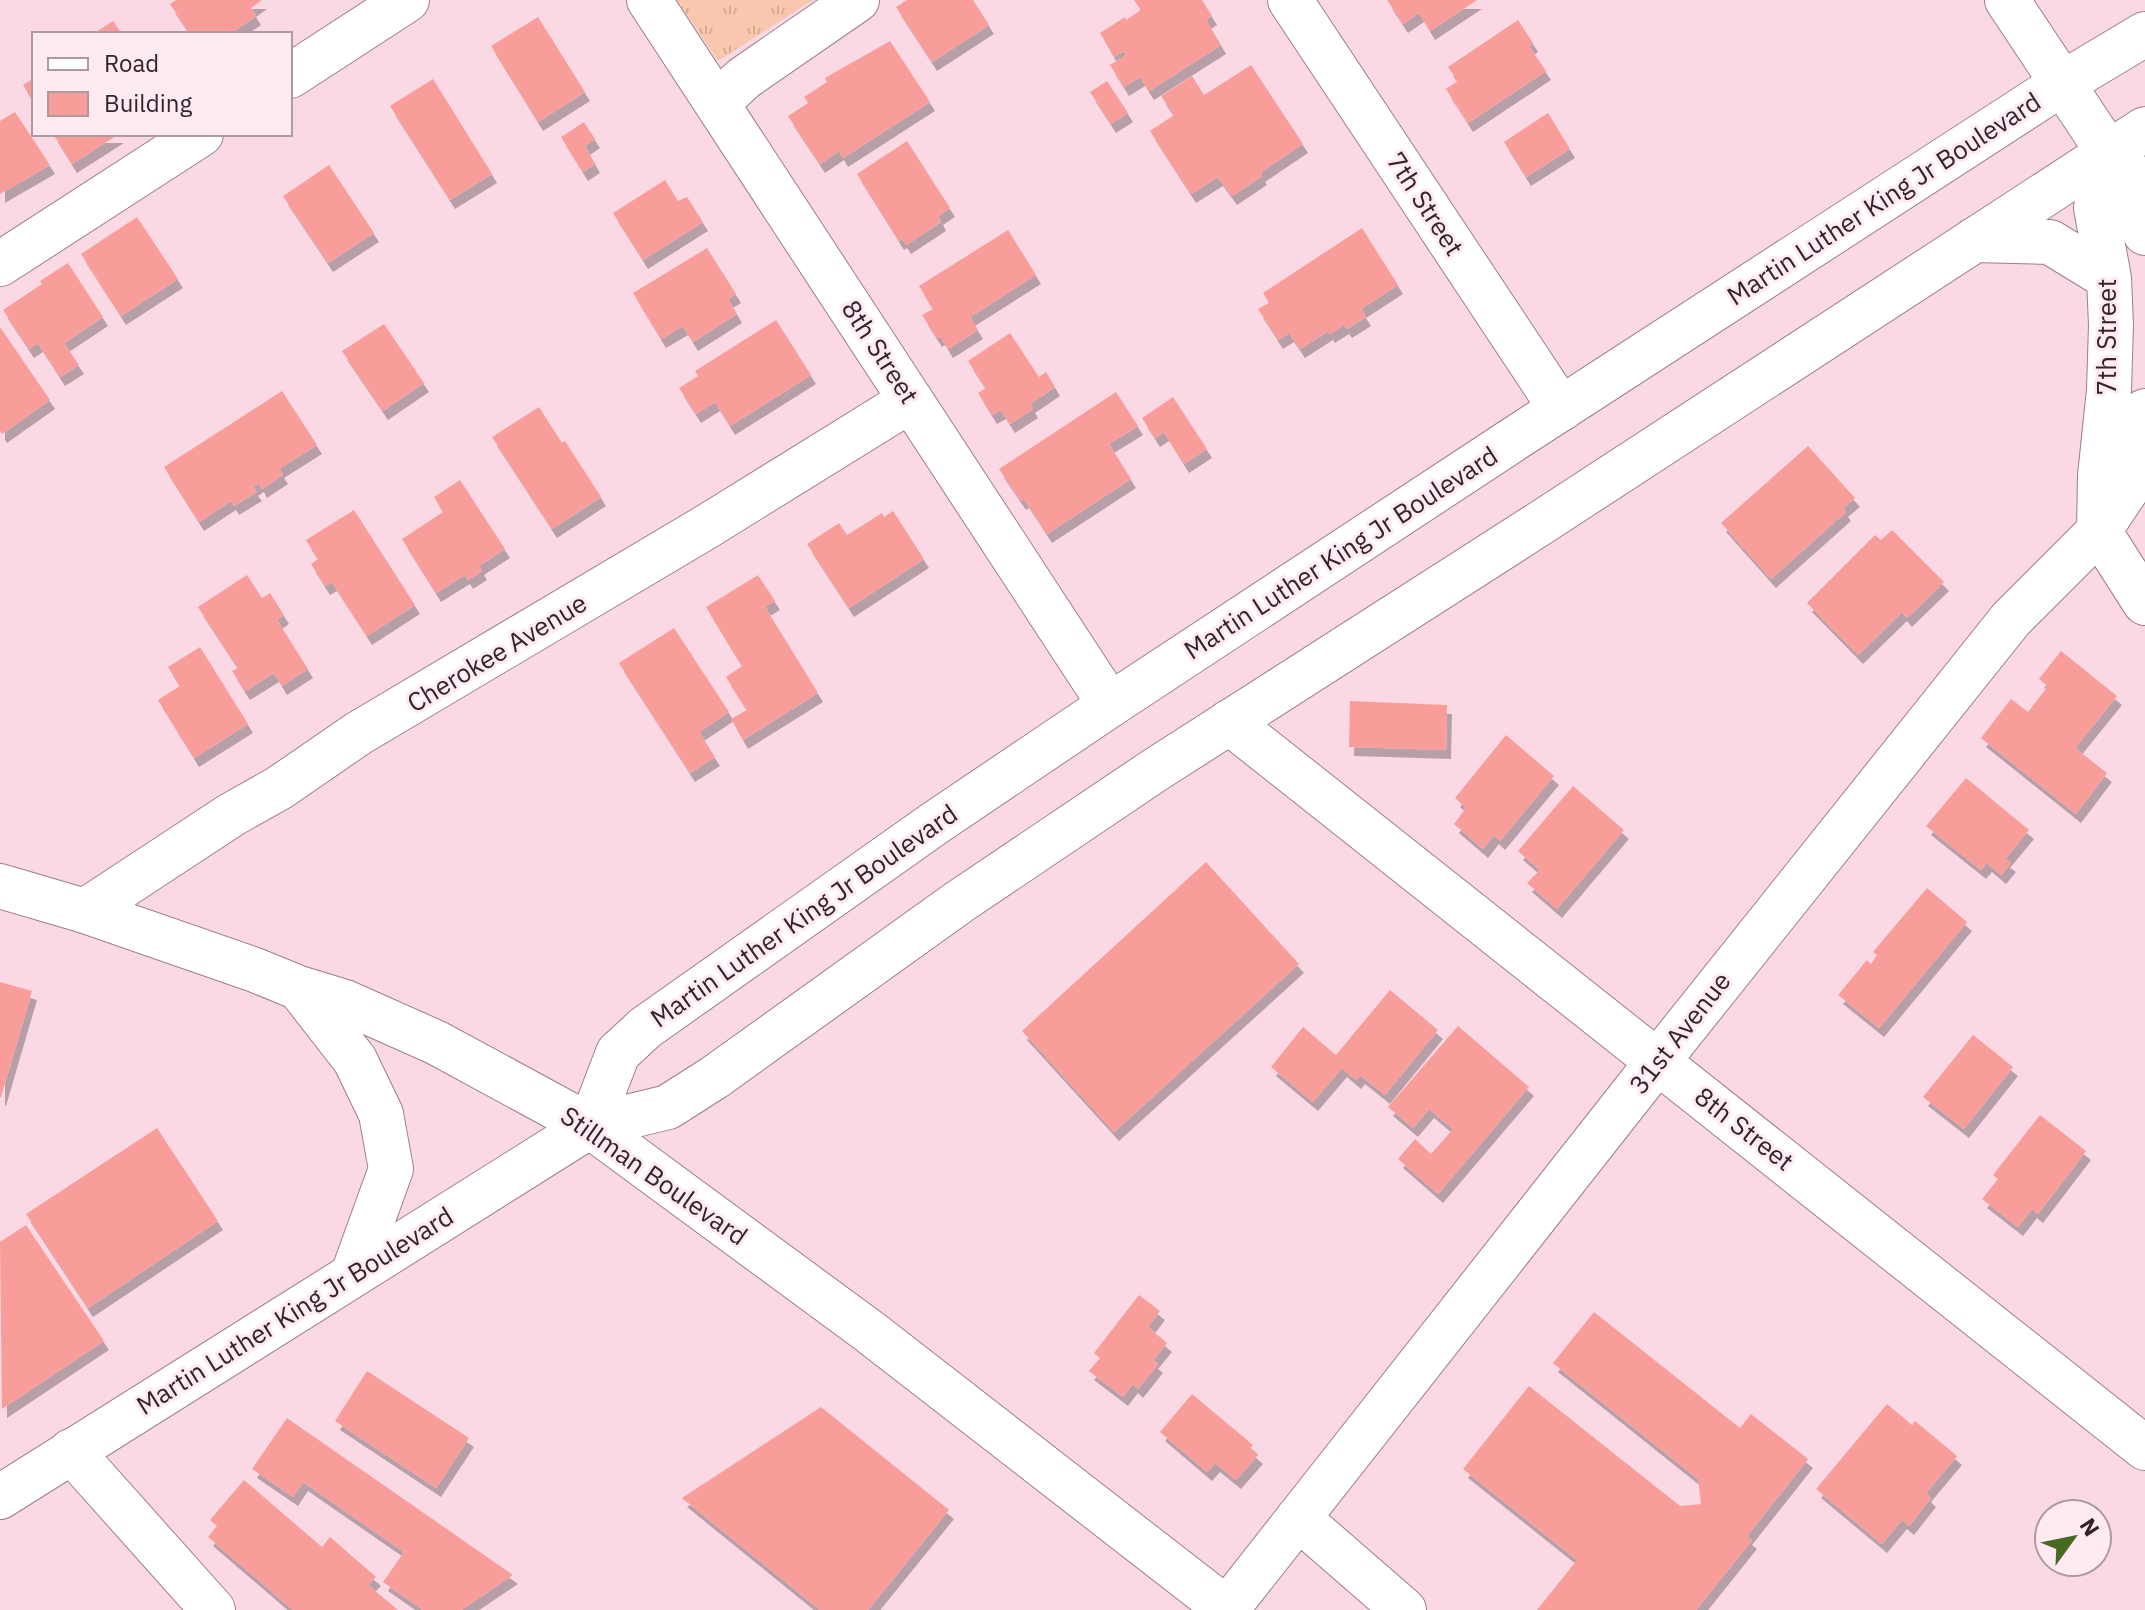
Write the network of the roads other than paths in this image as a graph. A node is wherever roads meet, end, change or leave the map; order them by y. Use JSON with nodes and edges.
{"nodes":[{"id":1,"x":407,"y":0,"type":"edge"},
{"id":2,"x":649,"y":0,"type":"edge"},
{"id":3,"x":857,"y":0,"type":"edge"},
{"id":4,"x":1290,"y":0,"type":"edge"},
{"id":5,"x":2007,"y":0,"type":"edge"},
{"id":6,"x":2145,"y":34,"type":"edge"},
{"id":7,"x":292,"y":75,"type":"edge"},
{"id":8,"x":2063,"y":83,"type":"junction"},
{"id":9,"x":717,"y":103,"type":"junction"},
{"id":10,"x":2145,"y":129,"type":"edge"},
{"id":11,"x":198,"y":136,"type":"edge"},
{"id":12,"x":2108,"y":152,"type":"junction"},
{"id":13,"x":2145,"y":233,"type":"edge"},
{"id":14,"x":1974,"y":240,"type":"junction"},
{"id":15,"x":0,"y":264,"type":"edge"},
{"id":16,"x":2109,"y":278,"type":"junction"},
{"id":17,"x":911,"y":400,"type":"junction"},
{"id":18,"x":1561,"y":409,"type":"junction"},
{"id":19,"x":2145,"y":411,"type":"edge"},
{"id":20,"x":2144,"y":466,"type":"edge"},
{"id":21,"x":2099,"y":531,"type":"junction"},
{"id":22,"x":2145,"y":603,"type":"edge"},
{"id":23,"x":1110,"y":705,"type":"junction"},
{"id":24,"x":1229,"y":722,"type":"junction"},
{"id":25,"x":0,"y":886,"type":"edge"},
{"id":26,"x":85,"y":911,"type":"junction"},
{"id":27,"x":299,"y":988,"type":"junction"},
{"id":28,"x":1658,"y":1061,"type":"junction"},
{"id":29,"x":590,"y":1126,"type":"junction"},
{"id":30,"x":353,"y":1274,"type":"junction"},
{"id":31,"x":2145,"y":1448,"type":"edge"},
{"id":32,"x":71,"y":1451,"type":"junction"},
{"id":33,"x":0,"y":1497,"type":"edge"},
{"id":34,"x":1298,"y":1518,"type":"junction"},
{"id":35,"x":213,"y":1610,"type":"edge"},
{"id":36,"x":1227,"y":1610,"type":"edge"},
{"id":37,"x":1404,"y":1610,"type":"edge"}],
"edges":[{"from":1,"to":7,"type":"street"},
{"from":2,"to":9,"type":"street","name":"8th Street"},
{"from":3,"to":9,"type":"street"},
{"from":4,"to":18,"type":"street","name":"7th Street"},
{"from":5,"to":8,"type":"street"},
{"from":6,"to":8,"type":"street","name":"Martin Luther King Jr Boulevard"},
{"from":8,"to":12,"type":"street"},
{"from":8,"to":18,"type":"street","name":"Martin Luther King Jr Boulevard"},
{"from":9,"to":17,"type":"street","name":"8th Street"},
{"from":10,"to":12,"type":"street","name":"Martin Luther King Jr Boulevard"},
{"from":11,"to":15,"type":"street"},
{"from":12,"to":13,"type":"street"},
{"from":12,"to":14,"type":"street","name":"Martin Luther King Jr Boulevard"},
{"from":12,"to":16,"type":"street","name":"7th Street"},
{"from":14,"to":16,"type":"street"},
{"from":14,"to":24,"type":"street","name":"Martin Luther King Jr Boulevard"},
{"from":16,"to":21,"type":"street","name":"7th Street"},
{"from":17,"to":23,"type":"street","name":"8th Street"},
{"from":17,"to":26,"type":"street","name":"Cherokee Avenue"},
{"from":18,"to":23,"type":"street","name":"Martin Luther King Jr Boulevard"},
{"from":19,"to":20,"type":"street","name":"7th Street"},
{"from":20,"to":21,"type":"street","name":"31st Avenue"},
{"from":21,"to":22,"type":"street"},
{"from":21,"to":28,"type":"street","name":"31st Avenue"},
{"from":23,"to":29,"type":"street","name":"Martin Luther King Jr Boulevard"},
{"from":24,"to":28,"type":"street","name":"8th Street"},
{"from":24,"to":29,"type":"street","name":"Martin Luther King Jr Boulevard"},
{"from":25,"to":26,"type":"street","name":"Stillman Boulevard"},
{"from":26,"to":27,"type":"street","name":"Stillman Boulevard"},
{"from":27,"to":29,"type":"street","name":"Stillman Boulevard"},
{"from":27,"to":30,"type":"street"},
{"from":28,"to":31,"type":"street","name":"8th Street"},
{"from":28,"to":34,"type":"street","name":"31st Avenue"},
{"from":29,"to":30,"type":"street","name":"Martin Luther King Jr Boulevard"},
{"from":29,"to":36,"type":"street","name":"Stillman Boulevard"},
{"from":30,"to":32,"type":"street","name":"Martin Luther King Jr Boulevard"},
{"from":32,"to":33,"type":"street","name":"Martin Luther King Jr Boulevard"},
{"from":32,"to":35,"type":"street"},
{"from":34,"to":36,"type":"street","name":"31st Avenue"},
{"from":34,"to":37,"type":"street"}]}
